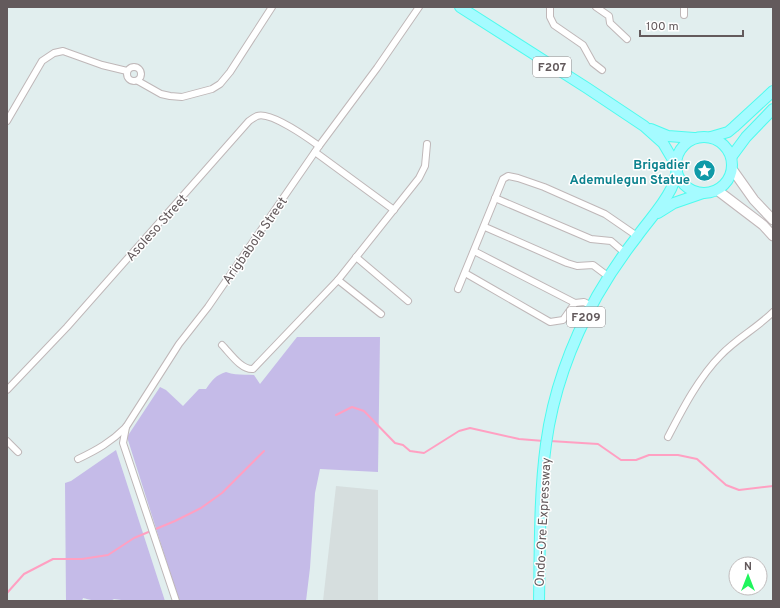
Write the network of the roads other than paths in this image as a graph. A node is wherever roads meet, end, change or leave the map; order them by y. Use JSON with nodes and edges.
{"nodes":[{"id":1,"x":272,"y":7,"type":"edge"},
{"id":2,"x":419,"y":7,"type":"edge"},
{"id":3,"x":460,"y":7,"type":"edge"},
{"id":4,"x":550,"y":7,"type":"edge"},
{"id":5,"x":596,"y":7,"type":"edge"},
{"id":6,"x":684,"y":7,"type":"edge"},
{"id":7,"x":684,"y":15,"type":"dead end"},
{"id":8,"x":627,"y":39,"type":"dead end"},
{"id":9,"x":602,"y":70,"type":"dead end"},
{"id":10,"x":127,"y":71,"type":"junction"},
{"id":11,"x":138,"y":81,"type":"junction"},
{"id":12,"x":773,"y":91,"type":"edge"},
{"id":13,"x":773,"y":109,"type":"edge"},
{"id":14,"x":7,"y":121,"type":"edge"},
{"id":15,"x":644,"y":126,"type":"junction"},
{"id":16,"x":711,"y":137,"type":"junction"},
{"id":17,"x":694,"y":138,"type":"junction"},
{"id":18,"x":428,"y":144,"type":"dead end"},
{"id":19,"x":320,"y":146,"type":"junction"},
{"id":20,"x":315,"y":152,"type":"junction"},
{"id":21,"x":732,"y":156,"type":"junction"},
{"id":22,"x":676,"y":168,"type":"junction"},
{"id":23,"x":732,"y":169,"type":"junction"},
{"id":24,"x":717,"y":190,"type":"junction"},
{"id":25,"x":703,"y":193,"type":"junction"},
{"id":26,"x":495,"y":198,"type":"junction"},
{"id":27,"x":394,"y":210,"type":"junction"},
{"id":28,"x":655,"y":215,"type":"junction"},
{"id":29,"x":773,"y":220,"type":"edge"},
{"id":30,"x":485,"y":227,"type":"junction"},
{"id":31,"x":637,"y":236,"type":"junction"},
{"id":32,"x":773,"y":236,"type":"edge"},
{"id":33,"x":474,"y":251,"type":"junction"},
{"id":34,"x":625,"y":253,"type":"junction"},
{"id":35,"x":356,"y":257,"type":"junction"},
{"id":36,"x":465,"y":273,"type":"junction"},
{"id":37,"x":609,"y":277,"type":"junction"},
{"id":38,"x":338,"y":280,"type":"junction"},
{"id":39,"x":458,"y":289,"type":"dead end"},
{"id":40,"x":408,"y":301,"type":"dead end"},
{"id":41,"x":576,"y":303,"type":"junction"},
{"id":42,"x":592,"y":306,"type":"junction"},
{"id":43,"x":773,"y":312,"type":"edge"},
{"id":44,"x":381,"y":314,"type":"dead end"},
{"id":45,"x":222,"y":345,"type":"dead end"},
{"id":46,"x":7,"y":390,"type":"edge"},
{"id":47,"x":126,"y":427,"type":"junction"},
{"id":48,"x":668,"y":438,"type":"dead end"},
{"id":49,"x":7,"y":441,"type":"edge"},
{"id":50,"x":18,"y":452,"type":"dead end"},
{"id":51,"x":78,"y":459,"type":"dead end"},
{"id":52,"x":176,"y":601,"type":"edge"},
{"id":53,"x":538,"y":601,"type":"edge"}],
"edges":[{"from":1,"to":11,"type":"street"},
{"from":2,"to":19,"type":"street","name":"Arigbabola Street"},
{"from":3,"to":15,"type":"main road","number":"F207"},
{"from":4,"to":9,"type":"street"},
{"from":5,"to":8,"type":"street"},
{"from":6,"to":7,"type":"street"},
{"from":10,"to":11,"type":"street"},
{"from":10,"to":11,"type":"street"},
{"from":10,"to":14,"type":"street"},
{"from":12,"to":16,"type":"main road"},
{"from":13,"to":21,"type":"main road"},
{"from":15,"to":17,"type":"main road","number":"F207"},
{"from":15,"to":22,"type":"main road","number":"F207"},
{"from":16,"to":17,"type":"main road"},
{"from":16,"to":21,"type":"main road"},
{"from":17,"to":22,"type":"main road","number":"F209"},
{"from":18,"to":27,"type":"street"},
{"from":19,"to":20,"type":"street","name":"Arigbabola Street"},
{"from":19,"to":46,"type":"street","name":"Asoleso Street"},
{"from":20,"to":27,"type":"street"},
{"from":20,"to":47,"type":"street","name":"Arigbabola Street"},
{"from":21,"to":23,"type":"main road"},
{"from":22,"to":25,"type":"main road"},
{"from":22,"to":28,"type":"main road","number":"F209"},
{"from":23,"to":24,"type":"main road"},
{"from":23,"to":29,"type":"main road"},
{"from":24,"to":25,"type":"main road","number":"F209"},
{"from":24,"to":32,"type":"main road"},
{"from":25,"to":28,"type":"main road","number":"F209"},
{"from":26,"to":30,"type":"street"},
{"from":26,"to":31,"type":"street"},
{"from":26,"to":34,"type":"street"},
{"from":27,"to":35,"type":"street"},
{"from":28,"to":31,"type":"main road","number":"F209"},
{"from":30,"to":33,"type":"street"},
{"from":30,"to":37,"type":"street"},
{"from":31,"to":34,"type":"main road","number":"F209"},
{"from":33,"to":36,"type":"street"},
{"from":33,"to":41,"type":"street"},
{"from":34,"to":37,"type":"main road","number":"F209"},
{"from":35,"to":38,"type":"street"},
{"from":35,"to":40,"type":"street"},
{"from":36,"to":39,"type":"street"},
{"from":36,"to":41,"type":"street"},
{"from":37,"to":42,"type":"main road","number":"F209"},
{"from":38,"to":44,"type":"street"},
{"from":38,"to":45,"type":"street"},
{"from":41,"to":42,"type":"street"},
{"from":42,"to":53,"type":"main road","name":"Ondo-Ore Expressway","number":"F209"},
{"from":43,"to":48,"type":"street"},
{"from":47,"to":51,"type":"street","name":"Arigbabola Street"},
{"from":47,"to":52,"type":"street"},
{"from":49,"to":50,"type":"street"}]}
